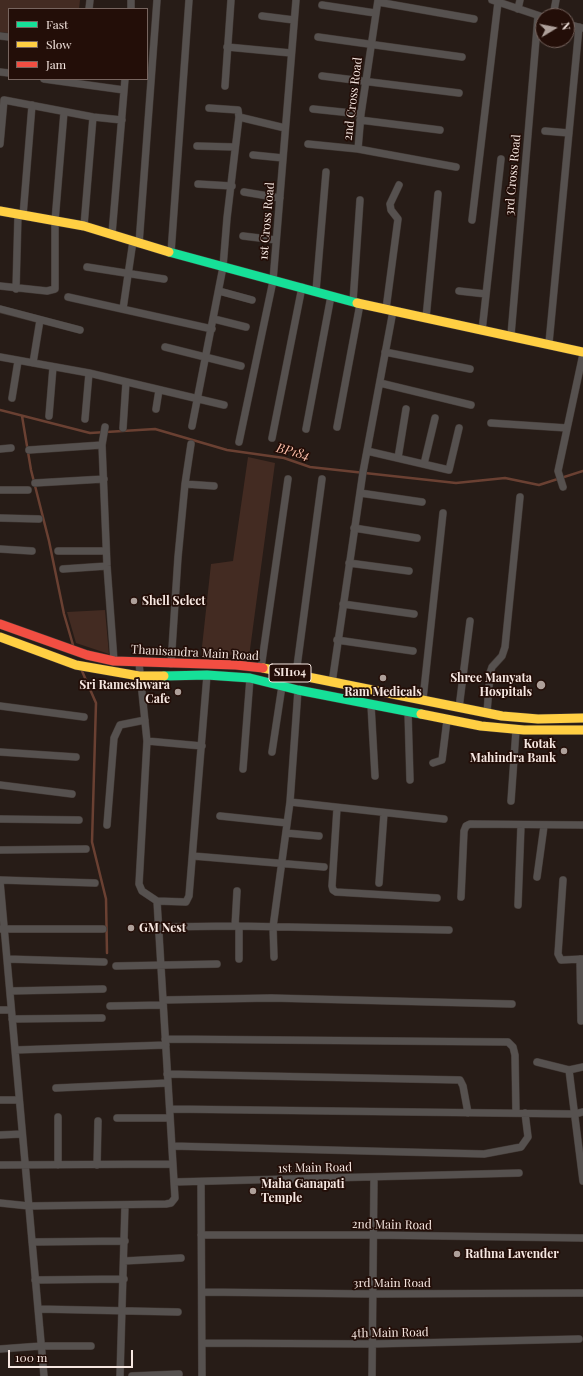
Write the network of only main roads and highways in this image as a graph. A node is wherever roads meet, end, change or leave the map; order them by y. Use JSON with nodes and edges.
{"nodes":[{"id":1,"x":0,"y":211,"type":"edge"},
{"id":2,"x":583,"y":353,"type":"edge"},
{"id":3,"x":0,"y":624,"type":"edge"},
{"id":4,"x":0,"y":637,"type":"edge"},
{"id":5,"x":583,"y":718,"type":"edge"},
{"id":6,"x":583,"y":730,"type":"edge"}],
"edges":[{"from":1,"to":2,"type":"main road"},
{"from":3,"to":5,"type":"main road","name":"Thanisandra Main Road","number":"SH104"},
{"from":4,"to":6,"type":"main road","name":"Thanisandra Main Road","number":"SH104"}]}
